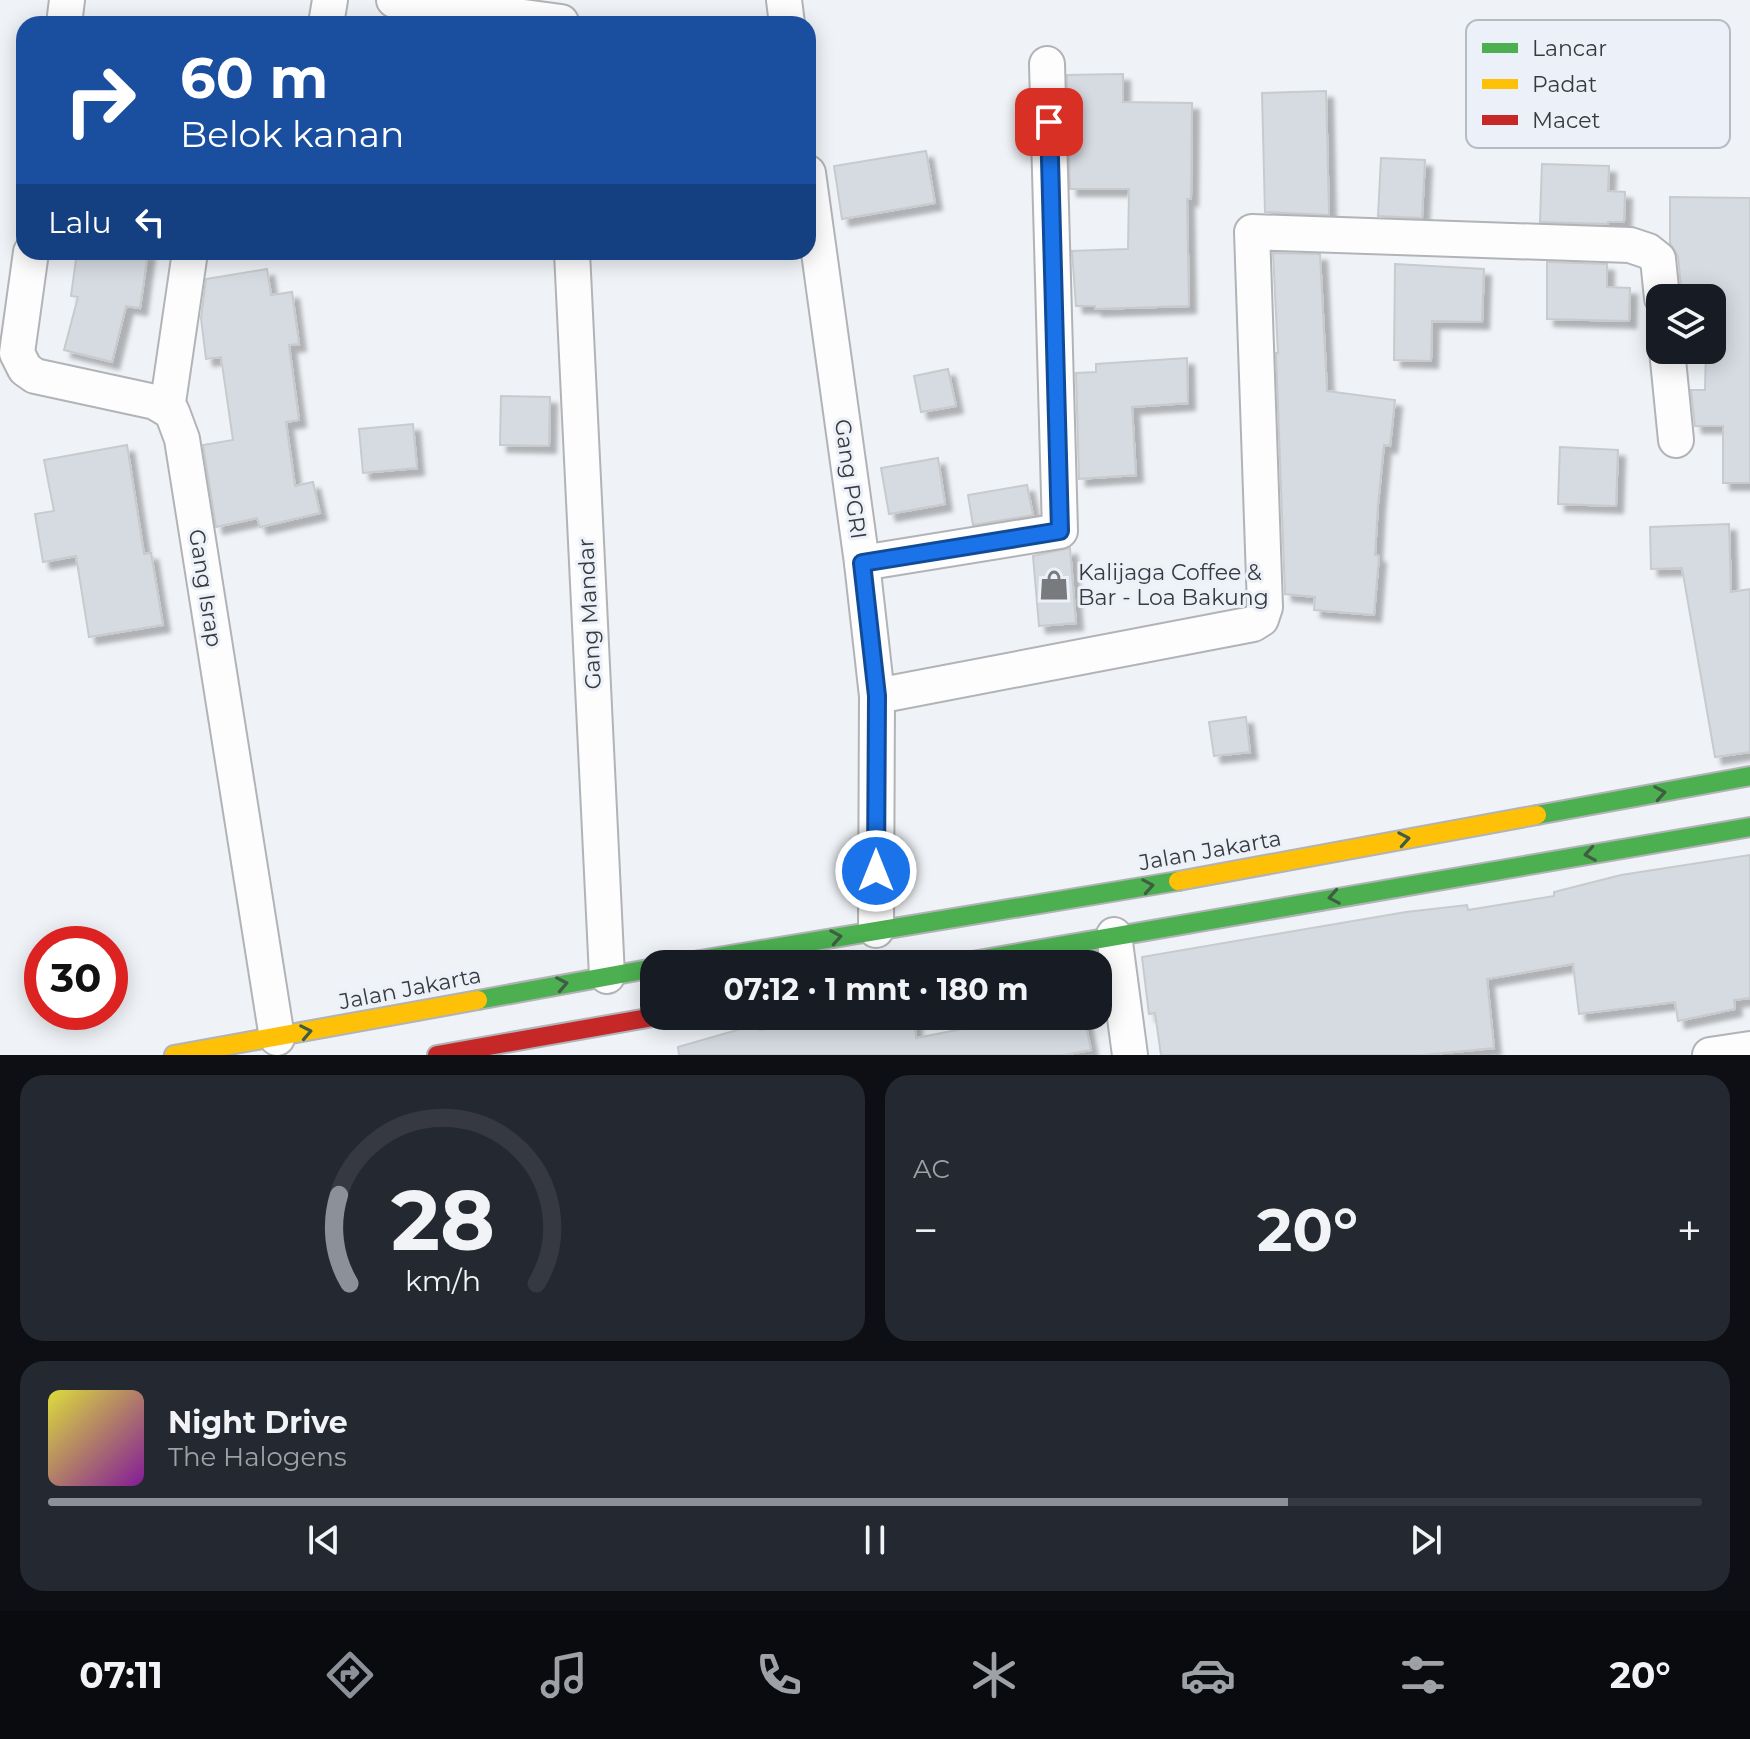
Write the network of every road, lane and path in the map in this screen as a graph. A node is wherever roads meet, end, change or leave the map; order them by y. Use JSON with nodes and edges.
{"nodes":[{"id":1,"x":394,"y":0,"type":"edge"},
{"id":2,"x":561,"y":15,"type":"edge"},
{"id":3,"x":1047,"y":64,"type":"dead end"},
{"id":4,"x":816,"y":231,"type":"edge"},
{"id":5,"x":30,"y":260,"type":"edge"},
{"id":6,"x":189,"y":260,"type":"edge"},
{"id":7,"x":572,"y":260,"type":"edge"},
{"id":8,"x":1661,"y":284,"type":"edge"},
{"id":9,"x":1668,"y":364,"type":"edge"},
{"id":10,"x":167,"y":409,"type":"junction"},
{"id":11,"x":1676,"y":440,"type":"dead end"},
{"id":12,"x":862,"y":563,"type":"junction"},
{"id":13,"x":877,"y":696,"type":"junction"},
{"id":14,"x":1750,"y":776,"type":"edge"},
{"id":15,"x":1750,"y":827,"type":"edge"},
{"id":16,"x":1110,"y":914,"type":"junction"},
{"id":17,"x":876,"y":930,"type":"junction"},
{"id":18,"x":758,"y":950,"type":"edge"},
{"id":19,"x":998,"y":950,"type":"edge"},
{"id":20,"x":640,"y":970,"type":"edge"},
{"id":21,"x":607,"y":976,"type":"junction"},
{"id":22,"x":640,"y":1019,"type":"edge"},
{"id":23,"x":277,"y":1038,"type":"junction"},
{"id":24,"x":1750,"y":1049,"type":"edge"},
{"id":25,"x":174,"y":1055,"type":"edge"},
{"id":26,"x":437,"y":1055,"type":"edge"},
{"id":27,"x":1130,"y":1055,"type":"edge"},
{"id":28,"x":1710,"y":1055,"type":"edge"}],
"edges":[{"from":1,"to":2,"type":"street"},
{"from":3,"to":12,"type":"street"},
{"from":4,"to":12,"type":"street","name":"Gang PGRI"},
{"from":5,"to":10,"type":"street"},
{"from":6,"to":10,"type":"street"},
{"from":7,"to":21,"type":"street","name":"Gang Mandar"},
{"from":8,"to":13,"type":"street"},
{"from":9,"to":11,"type":"street"},
{"from":10,"to":23,"type":"street","name":"Gang Israp"},
{"from":12,"to":13,"type":"street","name":"Gang PGRI"},
{"from":13,"to":17,"type":"street","name":"Gang PGRI"},
{"from":16,"to":14,"type":"main road","name":"Jalan Jakarta","one_way":true},
{"from":15,"to":16,"type":"main road","name":"Jalan Jakarta","one_way":true},
{"from":16,"to":17,"type":"main road","name":"Jalan Jakarta"},
{"from":16,"to":19,"type":"main road","name":"Jalan Jakarta"},
{"from":16,"to":27,"type":"street"},
{"from":18,"to":17,"type":"main road","name":"Jalan Jakarta","one_way":true},
{"from":20,"to":21,"type":"main road","name":"Jalan Jakarta"},
{"from":23,"to":21,"type":"main road","name":"Jalan Jakarta","one_way":true},
{"from":22,"to":26,"type":"main road"},
{"from":23,"to":25,"type":"main road","name":"Jalan Jakarta"},
{"from":24,"to":28,"type":"street"}]}
